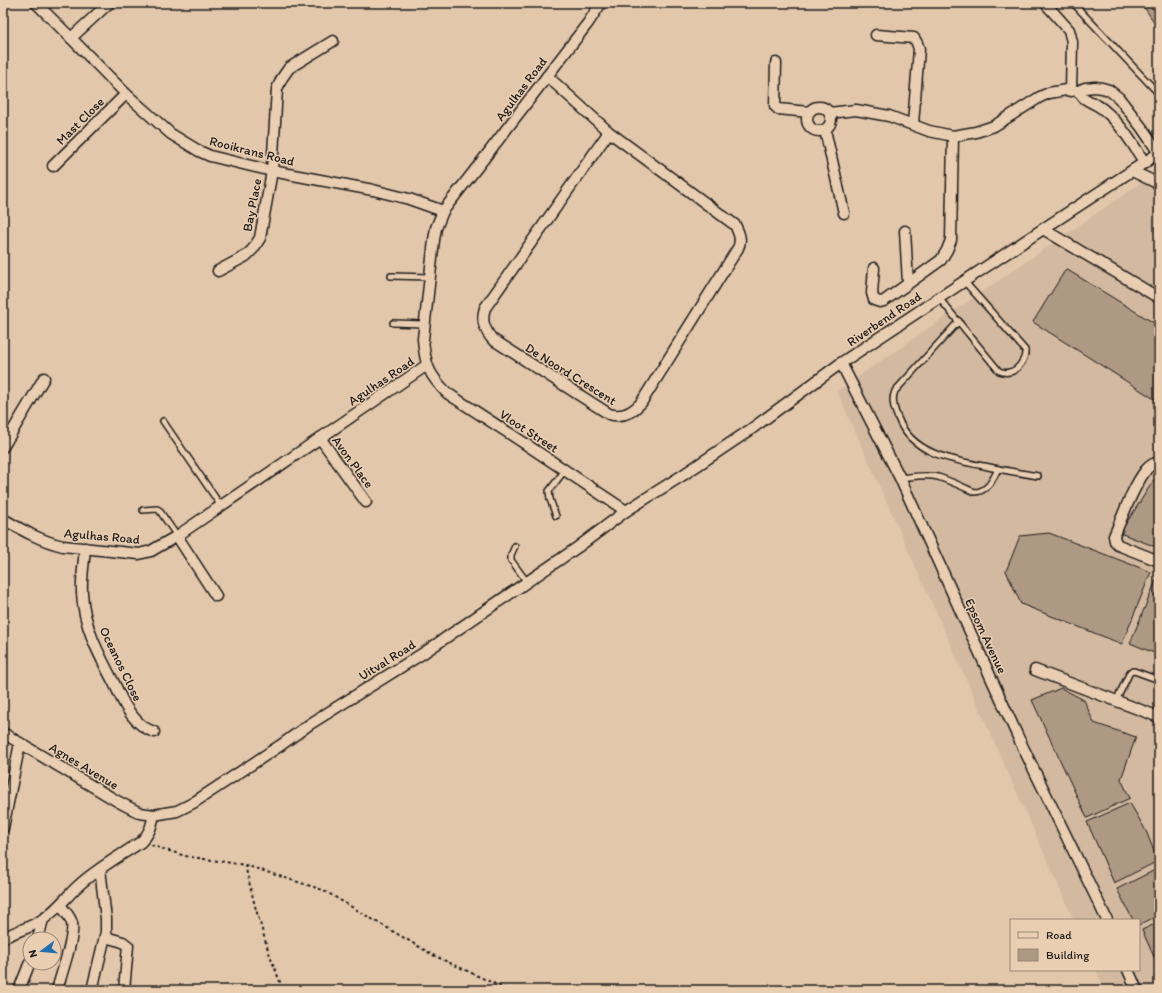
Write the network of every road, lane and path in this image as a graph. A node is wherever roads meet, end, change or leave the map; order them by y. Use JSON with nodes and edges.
{"nodes":[{"id":1,"x":36,"y":3,"type":"edge"},
{"id":2,"x":109,"y":3,"type":"edge"},
{"id":3,"x":600,"y":3,"type":"edge"},
{"id":4,"x":1045,"y":3,"type":"edge"},
{"id":5,"x":1073,"y":3,"type":"edge"},
{"id":6,"x":876,"y":36,"type":"dead end"},
{"id":7,"x":71,"y":38,"type":"junction"},
{"id":8,"x":333,"y":41,"type":"dead end"},
{"id":9,"x":776,"y":63,"type":"dead end"},
{"id":10,"x":547,"y":76,"type":"junction"},
{"id":11,"x":1152,"y":87,"type":"junction"},
{"id":12,"x":1159,"y":89,"type":"edge"},
{"id":13,"x":1074,"y":91,"type":"junction"},
{"id":14,"x":126,"y":94,"type":"junction"},
{"id":15,"x":1159,"y":94,"type":"edge"},
{"id":16,"x":809,"y":112,"type":"junction"},
{"id":17,"x":829,"y":113,"type":"junction"},
{"id":18,"x":913,"y":124,"type":"junction"},
{"id":19,"x":826,"y":130,"type":"junction"},
{"id":20,"x":609,"y":132,"type":"junction"},
{"id":21,"x":953,"y":136,"type":"junction"},
{"id":22,"x":1159,"y":153,"type":"edge"},
{"id":23,"x":1145,"y":163,"type":"junction"},
{"id":24,"x":53,"y":166,"type":"dead end"},
{"id":25,"x":1132,"y":170,"type":"junction"},
{"id":26,"x":272,"y":171,"type":"junction"},
{"id":27,"x":1159,"y":184,"type":"edge"},
{"id":28,"x":443,"y":211,"type":"junction"},
{"id":29,"x":844,"y":213,"type":"dead end"},
{"id":30,"x":1043,"y":229,"type":"junction"},
{"id":31,"x":905,"y":231,"type":"dead end"},
{"id":32,"x":874,"y":268,"type":"dead end"},
{"id":33,"x":218,"y":271,"type":"dead end"},
{"id":34,"x":392,"y":276,"type":"dead end"},
{"id":35,"x":430,"y":277,"type":"junction"},
{"id":36,"x":964,"y":281,"type":"junction"},
{"id":37,"x":908,"y":283,"type":"junction"},
{"id":38,"x":940,"y":298,"type":"junction"},
{"id":39,"x":1159,"y":298,"type":"edge"},
{"id":40,"x":959,"y":321,"type":"junction"},
{"id":41,"x":393,"y":323,"type":"dead end"},
{"id":42,"x":424,"y":324,"type":"junction"},
{"id":43,"x":841,"y":363,"type":"junction"},
{"id":44,"x":427,"y":365,"type":"junction"},
{"id":45,"x":44,"y":378,"type":"dead end"},
{"id":46,"x":163,"y":421,"type":"dead end"},
{"id":47,"x":320,"y":438,"type":"junction"},
{"id":48,"x":3,"y":447,"type":"edge"},
{"id":49,"x":1159,"y":462,"type":"edge"},
{"id":50,"x":998,"y":469,"type":"junction"},
{"id":51,"x":565,"y":470,"type":"junction"},
{"id":52,"x":1038,"y":476,"type":"dead end"},
{"id":53,"x":900,"y":478,"type":"junction"},
{"id":54,"x":366,"y":502,"type":"dead end"},
{"id":55,"x":221,"y":506,"type":"junction"},
{"id":56,"x":142,"y":510,"type":"dead end"},
{"id":57,"x":626,"y":511,"type":"junction"},
{"id":58,"x":556,"y":516,"type":"dead end"},
{"id":59,"x":3,"y":519,"type":"edge"},
{"id":60,"x":177,"y":536,"type":"junction"},
{"id":61,"x":515,"y":546,"type":"dead end"},
{"id":62,"x":85,"y":548,"type":"junction"},
{"id":63,"x":1159,"y":561,"type":"edge"},
{"id":64,"x":528,"y":582,"type":"junction"},
{"id":65,"x":216,"y":596,"type":"dead end"},
{"id":66,"x":1035,"y":670,"type":"dead end"},
{"id":67,"x":1159,"y":680,"type":"edge"},
{"id":68,"x":1116,"y":701,"type":"junction"},
{"id":69,"x":1159,"y":717,"type":"edge"},
{"id":70,"x":154,"y":732,"type":"dead end"},
{"id":71,"x":3,"y":733,"type":"edge"},
{"id":72,"x":20,"y":743,"type":"junction"},
{"id":73,"x":154,"y":815,"type":"junction"},
{"id":74,"x":3,"y":828,"type":"edge"},
{"id":75,"x":141,"y":842,"type":"junction"},
{"id":76,"x":245,"y":865,"type":"junction"},
{"id":77,"x":100,"y":869,"type":"junction"},
{"id":78,"x":60,"y":904,"type":"junction"},
{"id":79,"x":43,"y":919,"type":"junction"},
{"id":80,"x":1107,"y":919,"type":"edge"},
{"id":81,"x":40,"y":931,"type":"edge"},
{"id":82,"x":3,"y":938,"type":"edge"},
{"id":83,"x":105,"y":938,"type":"junction"},
{"id":84,"x":27,"y":971,"type":"edge"},
{"id":85,"x":1128,"y":971,"type":"edge"},
{"id":86,"x":20,"y":990,"type":"edge"},
{"id":87,"x":57,"y":990,"type":"edge"},
{"id":88,"x":92,"y":990,"type":"edge"},
{"id":89,"x":124,"y":990,"type":"edge"},
{"id":90,"x":283,"y":990,"type":"edge"},
{"id":91,"x":508,"y":990,"type":"edge"},
{"id":92,"x":1137,"y":990,"type":"edge"}],
"edges":[{"from":1,"to":7,"type":"street","name":"Rooikrans Road"},
{"from":2,"to":7,"type":"street"},
{"from":3,"to":10,"type":"street","name":"Agulhas Road"},
{"from":4,"to":13,"type":"street"},
{"from":5,"to":11,"type":"lane"},
{"from":6,"to":18,"type":"street"},
{"from":7,"to":14,"type":"street","name":"Rooikrans Road"},
{"from":8,"to":26,"type":"street","name":"Bay Place"},
{"from":9,"to":16,"type":"street"},
{"from":10,"to":20,"type":"street","name":"De Noord Crescent"},
{"from":10,"to":28,"type":"street","name":"Agulhas Road"},
{"from":11,"to":12,"type":"lane"},
{"from":11,"to":15,"type":"lane"},
{"from":13,"to":21,"type":"street"},
{"from":13,"to":22,"type":"street"},
{"from":13,"to":23,"type":"street"},
{"from":14,"to":24,"type":"street","name":"Mast Close"},
{"from":14,"to":26,"type":"street","name":"Rooikrans Road"},
{"from":16,"to":17,"type":"street"},
{"from":16,"to":19,"type":"street"},
{"from":17,"to":18,"type":"street"},
{"from":17,"to":19,"type":"street"},
{"from":18,"to":21,"type":"street"},
{"from":19,"to":29,"type":"street"},
{"from":20,"to":20,"type":"street","name":"De Noord Crescent"},
{"from":21,"to":37,"type":"street"},
{"from":22,"to":23,"type":"street","name":"Riverbend Road"},
{"from":23,"to":25,"type":"street","name":"Riverbend Road"},
{"from":25,"to":27,"type":"street"},
{"from":25,"to":30,"type":"street","name":"Riverbend Road"},
{"from":26,"to":28,"type":"street","name":"Rooikrans Road"},
{"from":26,"to":33,"type":"street","name":"Bay Place"},
{"from":28,"to":35,"type":"street","name":"Agulhas Road"},
{"from":30,"to":36,"type":"street","name":"Riverbend Road"},
{"from":30,"to":39,"type":"street"},
{"from":31,"to":37,"type":"street"},
{"from":32,"to":37,"type":"street"},
{"from":34,"to":35,"type":"lane"},
{"from":35,"to":42,"type":"street","name":"Agulhas Road"},
{"from":36,"to":38,"type":"street","name":"Riverbend Road"},
{"from":36,"to":40,"type":"lane"},
{"from":38,"to":40,"type":"lane"},
{"from":38,"to":43,"type":"street","name":"Riverbend Road"},
{"from":40,"to":50,"type":"lane"},
{"from":41,"to":42,"type":"lane"},
{"from":42,"to":44,"type":"street","name":"Agulhas Road"},
{"from":43,"to":53,"type":"street","name":"Epsom Avenue"},
{"from":43,"to":57,"type":"street","name":"Riverbend Road"},
{"from":44,"to":47,"type":"street","name":"Agulhas Road"},
{"from":44,"to":51,"type":"street","name":"Vloot Street"},
{"from":45,"to":48,"type":"street"},
{"from":46,"to":55,"type":"lane"},
{"from":47,"to":54,"type":"street","name":"Avon Place"},
{"from":47,"to":55,"type":"street","name":"Agulhas Road"},
{"from":49,"to":63,"type":"street"},
{"from":50,"to":52,"type":"lane"},
{"from":50,"to":53,"type":"lane"},
{"from":51,"to":57,"type":"street","name":"Vloot Street"},
{"from":51,"to":58,"type":"lane"},
{"from":53,"to":80,"type":"street","name":"Epsom Avenue"},
{"from":55,"to":60,"type":"street","name":"Agulhas Road"},
{"from":56,"to":60,"type":"lane"},
{"from":57,"to":64,"type":"street","name":"Uitval Road"},
{"from":59,"to":62,"type":"street","name":"Agulhas Road"},
{"from":60,"to":62,"type":"street","name":"Agulhas Road"},
{"from":60,"to":65,"type":"street"},
{"from":61,"to":64,"type":"lane"},
{"from":62,"to":70,"type":"street","name":"Oceanos Close"},
{"from":64,"to":73,"type":"street","name":"Uitval Road"},
{"from":66,"to":68,"type":"street"},
{"from":67,"to":68,"type":"lane"},
{"from":68,"to":69,"type":"street"},
{"from":71,"to":72,"type":"street","name":"Agnes Avenue"},
{"from":72,"to":73,"type":"street","name":"Agnes Avenue"},
{"from":72,"to":74,"type":"street"},
{"from":73,"to":75,"type":"street"},
{"from":75,"to":76,"type":"path"},
{"from":75,"to":77,"type":"street"},
{"from":76,"to":90,"type":"path"},
{"from":76,"to":91,"type":"path"},
{"from":77,"to":78,"type":"street"},
{"from":77,"to":83,"type":"street"},
{"from":78,"to":79,"type":"street"},
{"from":78,"to":87,"type":"street"},
{"from":79,"to":81,"type":"street"},
{"from":79,"to":82,"type":"street"},
{"from":83,"to":88,"type":"street"},
{"from":83,"to":89,"type":"street"},
{"from":84,"to":86,"type":"street"},
{"from":85,"to":92,"type":"street"}]}
